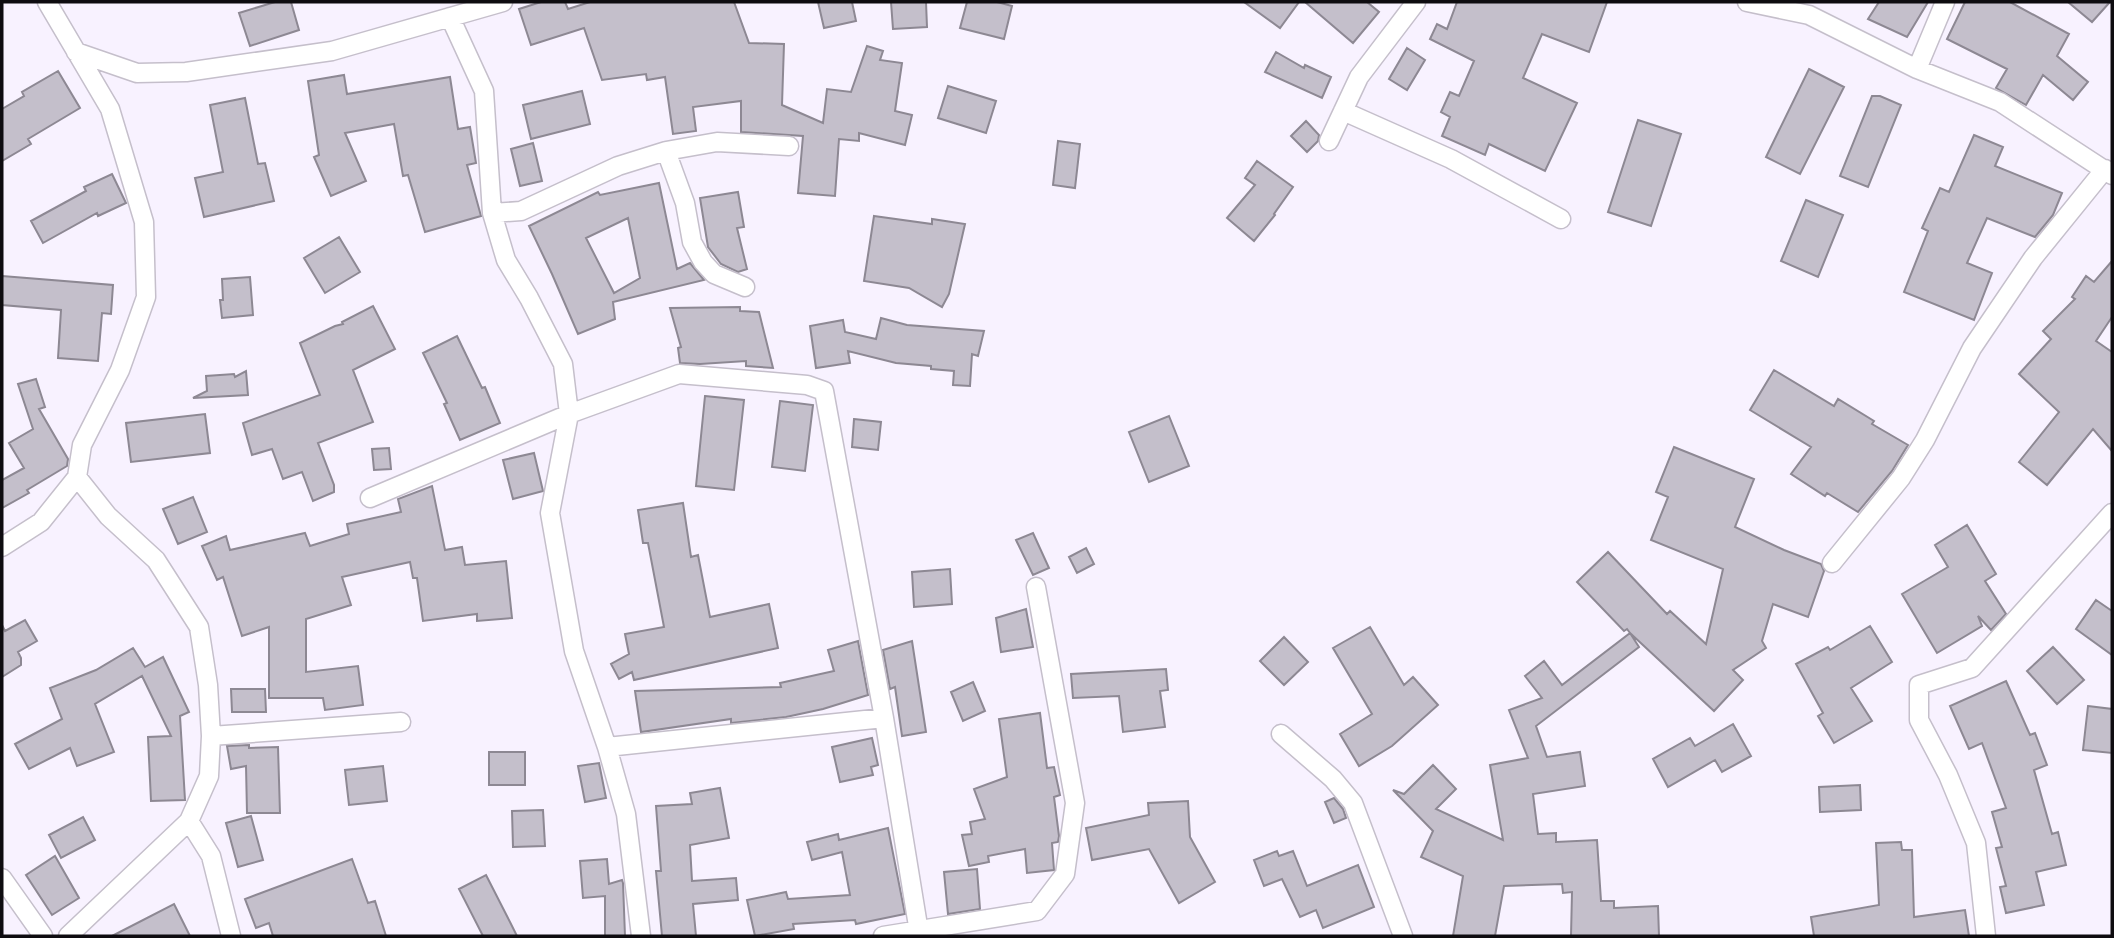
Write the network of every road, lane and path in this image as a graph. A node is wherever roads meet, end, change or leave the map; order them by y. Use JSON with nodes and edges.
{"nodes":[{"id":1,"x":47,"y":2,"type":"edge"},
{"id":2,"x":503,"y":2,"type":"edge"},
{"id":3,"x":1416,"y":2,"type":"edge"},
{"id":4,"x":1746,"y":2,"type":"edge"},
{"id":5,"x":1945,"y":2,"type":"edge"},
{"id":6,"x":450,"y":17,"type":"junction"},
{"id":7,"x":76,"y":52,"type":"junction"},
{"id":8,"x":1917,"y":69,"type":"junction"},
{"id":9,"x":1343,"y":111,"type":"junction"},
{"id":10,"x":1329,"y":141,"type":"dead end"},
{"id":11,"x":789,"y":146,"type":"dead end"},
{"id":12,"x":666,"y":151,"type":"junction"},
{"id":13,"x":2109,"y":172,"type":"edge"},
{"id":14,"x":492,"y":213,"type":"junction"},
{"id":15,"x":1561,"y":219,"type":"dead end"},
{"id":16,"x":745,"y":287,"type":"dead end"},
{"id":17,"x":569,"y":414,"type":"junction"},
{"id":18,"x":77,"y":477,"type":"junction"},
{"id":19,"x":370,"y":498,"type":"dead end"},
{"id":20,"x":2112,"y":513,"type":"edge"},
{"id":21,"x":2,"y":547,"type":"edge"},
{"id":22,"x":1832,"y":563,"type":"dead end"},
{"id":23,"x":1036,"y":587,"type":"dead end"},
{"id":24,"x":884,"y":718,"type":"junction"},
{"id":25,"x":401,"y":722,"type":"dead end"},
{"id":26,"x":1281,"y":734,"type":"dead end"},
{"id":27,"x":211,"y":736,"type":"junction"},
{"id":28,"x":607,"y":747,"type":"junction"},
{"id":29,"x":189,"y":821,"type":"junction"},
{"id":30,"x":2,"y":878,"type":"edge"},
{"id":31,"x":919,"y":932,"type":"junction"},
{"id":32,"x":43,"y":936,"type":"edge"},
{"id":33,"x":68,"y":936,"type":"edge"},
{"id":34,"x":231,"y":936,"type":"edge"},
{"id":35,"x":641,"y":936,"type":"edge"},
{"id":36,"x":883,"y":936,"type":"edge"},
{"id":37,"x":1403,"y":936,"type":"edge"},
{"id":38,"x":1986,"y":936,"type":"edge"}],
"edges":[{"from":1,"to":7,"type":"street"},
{"from":2,"to":6,"type":"street"},
{"from":3,"to":9,"type":"street"},
{"from":4,"to":8,"type":"street"},
{"from":5,"to":8,"type":"street"},
{"from":6,"to":7,"type":"street"},
{"from":6,"to":14,"type":"street"},
{"from":7,"to":18,"type":"street"},
{"from":8,"to":13,"type":"street"},
{"from":9,"to":10,"type":"street"},
{"from":9,"to":15,"type":"street"},
{"from":11,"to":12,"type":"street"},
{"from":12,"to":14,"type":"street"},
{"from":12,"to":16,"type":"street"},
{"from":13,"to":22,"type":"street"},
{"from":14,"to":17,"type":"street"},
{"from":17,"to":19,"type":"street"},
{"from":17,"to":24,"type":"street"},
{"from":17,"to":28,"type":"street"},
{"from":18,"to":21,"type":"street"},
{"from":18,"to":27,"type":"street"},
{"from":20,"to":38,"type":"street"},
{"from":23,"to":31,"type":"street"},
{"from":24,"to":28,"type":"street"},
{"from":24,"to":31,"type":"street"},
{"from":25,"to":27,"type":"street"},
{"from":26,"to":37,"type":"street"},
{"from":27,"to":29,"type":"street"},
{"from":28,"to":35,"type":"street"},
{"from":29,"to":33,"type":"street"},
{"from":29,"to":34,"type":"street"},
{"from":30,"to":32,"type":"street"},
{"from":31,"to":36,"type":"street"}]}
